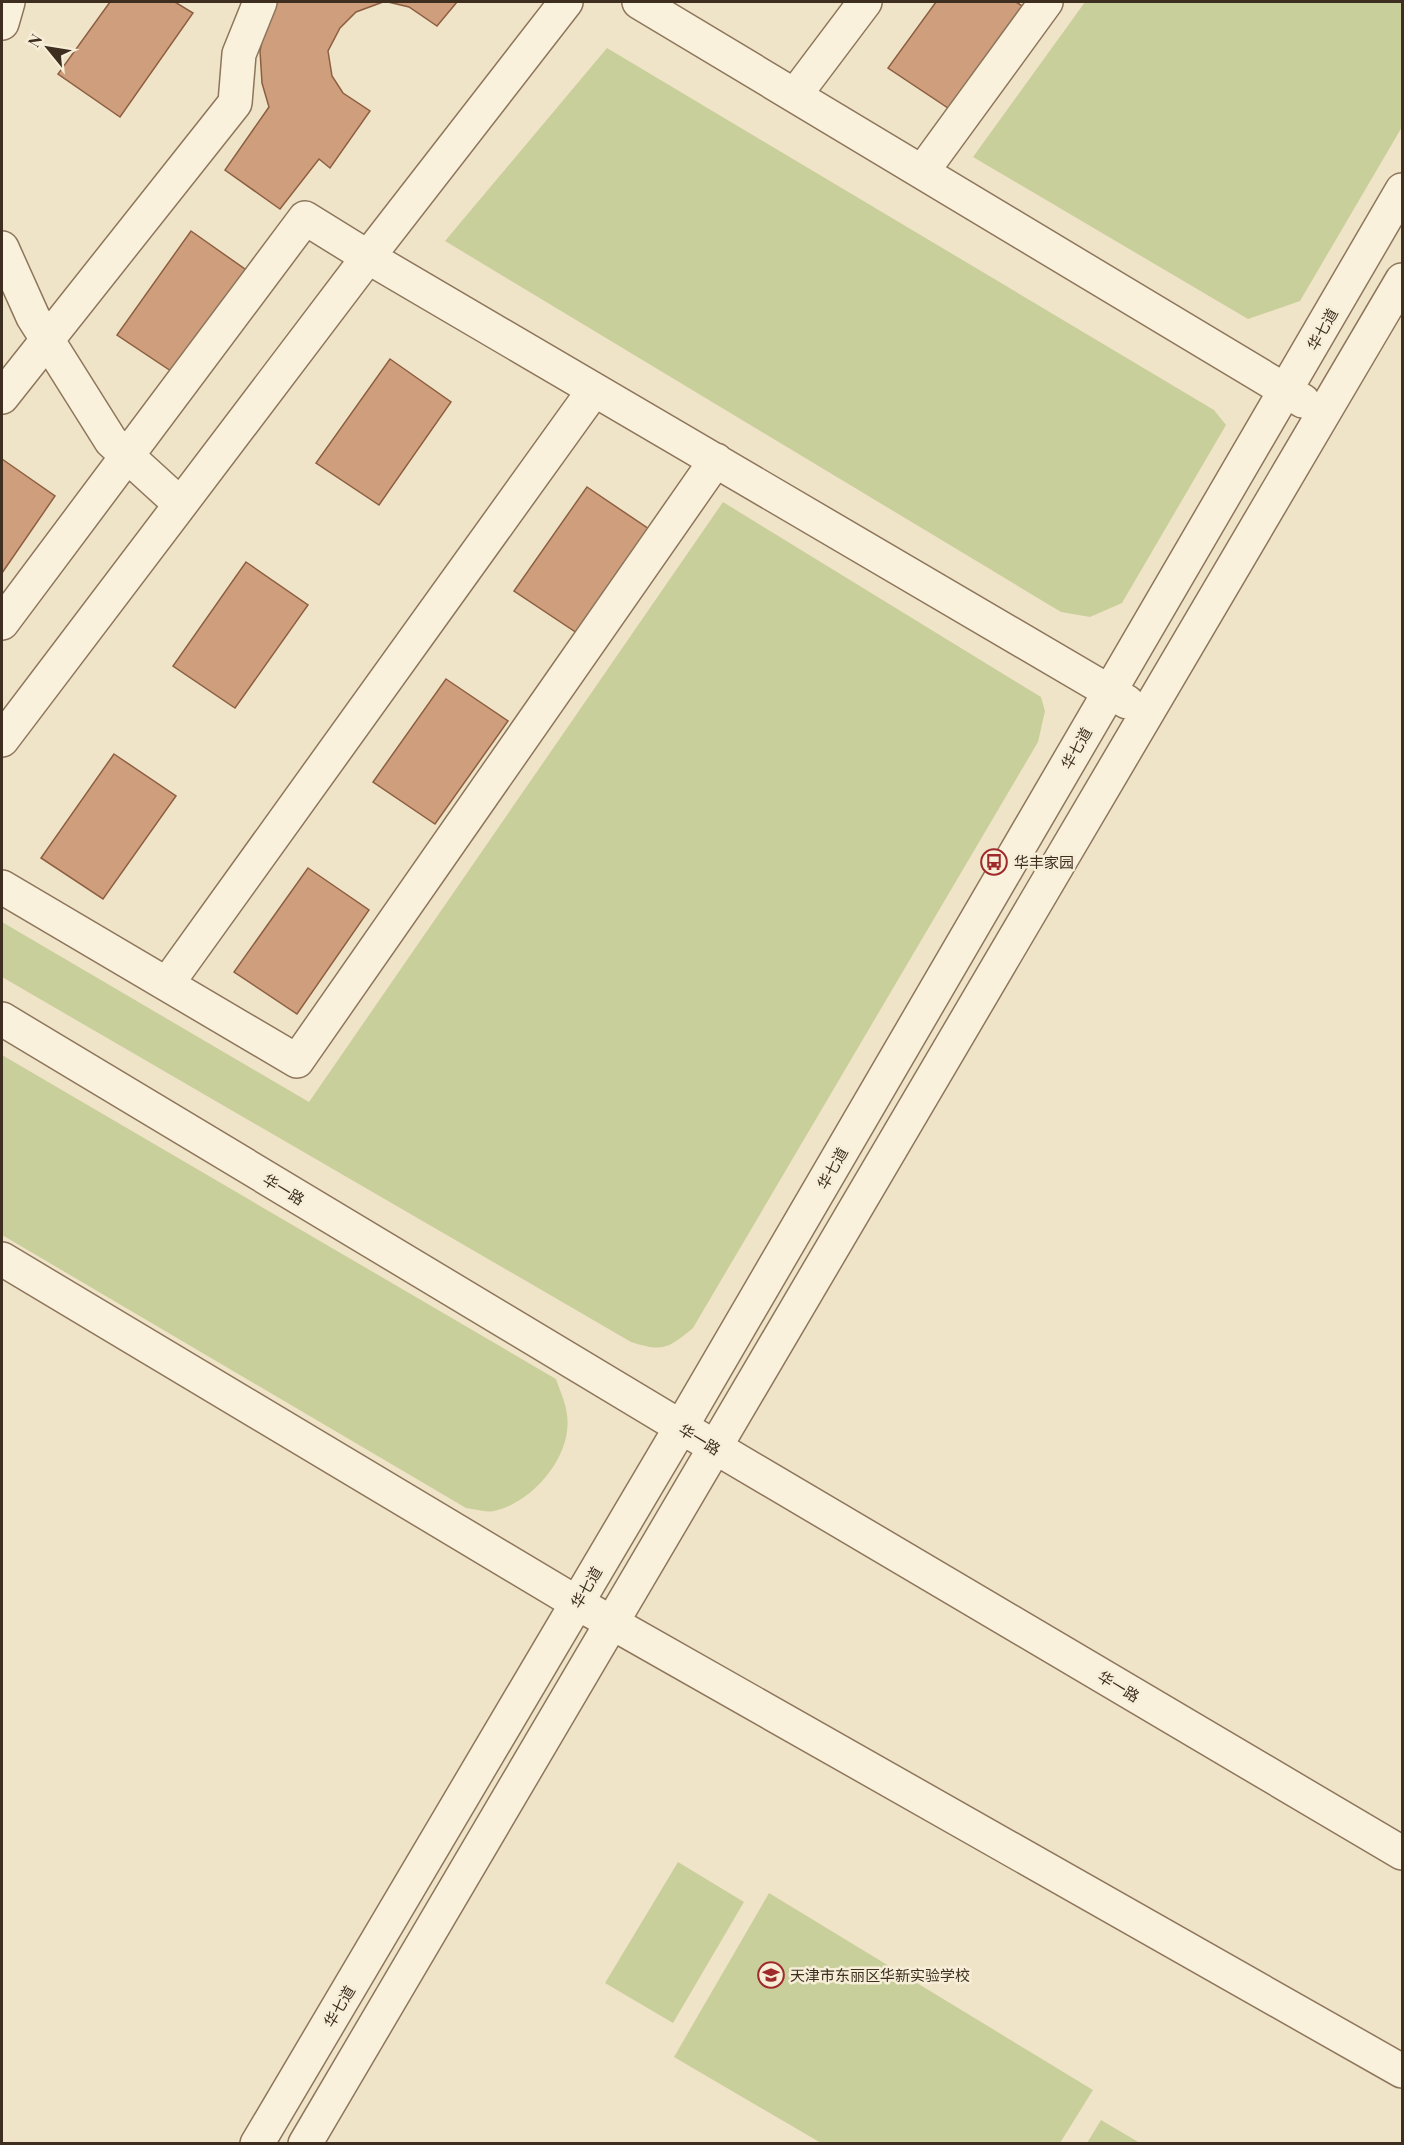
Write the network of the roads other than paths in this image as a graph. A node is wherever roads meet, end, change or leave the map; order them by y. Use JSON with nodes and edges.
{"nodes":[{"id":1,"x":8,"y":2,"type":"edge"},
{"id":2,"x":260,"y":2,"type":"edge"},
{"id":3,"x":566,"y":2,"type":"edge"},
{"id":4,"x":639,"y":2,"type":"edge"},
{"id":5,"x":865,"y":2,"type":"edge"},
{"id":6,"x":1046,"y":2,"type":"edge"},
{"id":7,"x":2,"y":23,"type":"edge"},
{"id":8,"x":795,"y":95,"type":"junction"},
{"id":9,"x":922,"y":172,"type":"junction"},
{"id":10,"x":1402,"y":190,"type":"edge"},
{"id":11,"x":2,"y":248,"type":"edge"},
{"id":12,"x":368,"y":257,"type":"junction"},
{"id":13,"x":1402,"y":280,"type":"edge"},
{"id":14,"x":47,"y":339,"type":"junction"},
{"id":15,"x":594,"y":390,"type":"junction"},
{"id":16,"x":1286,"y":391,"type":"junction"},
{"id":17,"x":2,"y":397,"type":"edge"},
{"id":18,"x":1324,"y":413,"type":"junction"},
{"id":19,"x":127,"y":456,"type":"junction"},
{"id":20,"x":716,"y":460,"type":"junction"},
{"id":21,"x":180,"y":504,"type":"junction"},
{"id":22,"x":2,"y":623,"type":"edge"},
{"id":23,"x":1109,"y":691,"type":"junction"},
{"id":24,"x":1147,"y":714,"type":"junction"},
{"id":25,"x":2,"y":740,"type":"edge"},
{"id":26,"x":2,"y":887,"type":"edge"},
{"id":27,"x":167,"y":984,"type":"junction"},
{"id":28,"x":2,"y":1019,"type":"edge"},
{"id":29,"x":2,"y":1258,"type":"edge"},
{"id":30,"x":681,"y":1427,"type":"junction"},
{"id":31,"x":715,"y":1448,"type":"junction"},
{"id":32,"x":577,"y":1603,"type":"junction"},
{"id":33,"x":612,"y":1622,"type":"junction"},
{"id":34,"x":1402,"y":1853,"type":"edge"},
{"id":35,"x":1402,"y":2072,"type":"edge"},
{"id":36,"x":257,"y":2144,"type":"edge"},
{"id":37,"x":305,"y":2144,"type":"edge"}],
"edges":[{"from":1,"to":7,"type":"street"},
{"from":2,"to":14,"type":"street"},
{"from":3,"to":12,"type":"street"},
{"from":4,"to":8,"type":"street"},
{"from":5,"to":8,"type":"street"},
{"from":6,"to":9,"type":"street"},
{"from":8,"to":9,"type":"street"},
{"from":9,"to":16,"type":"street"},
{"from":10,"to":16,"type":"street","name":"华七道"},
{"from":11,"to":14,"type":"street"},
{"from":12,"to":15,"type":"street"},
{"from":12,"to":19,"type":"street"},
{"from":12,"to":21,"type":"street"},
{"from":13,"to":18,"type":"street"},
{"from":14,"to":17,"type":"street"},
{"from":14,"to":19,"type":"street"},
{"from":15,"to":20,"type":"street"},
{"from":15,"to":27,"type":"street"},
{"from":16,"to":18,"type":"street"},
{"from":16,"to":23,"type":"street","name":"华七道"},
{"from":18,"to":24,"type":"street"},
{"from":19,"to":21,"type":"street"},
{"from":19,"to":22,"type":"street"},
{"from":20,"to":23,"type":"street"},
{"from":20,"to":27,"type":"street"},
{"from":21,"to":25,"type":"street"},
{"from":23,"to":24,"type":"street"},
{"from":23,"to":30,"type":"street","name":"华七道"},
{"from":24,"to":31,"type":"street"},
{"from":26,"to":27,"type":"street"},
{"from":28,"to":30,"type":"street","name":"华一路"},
{"from":29,"to":32,"type":"street"},
{"from":30,"to":31,"type":"street","name":"华一路"},
{"from":30,"to":32,"type":"street","name":"华七道"},
{"from":31,"to":33,"type":"street"},
{"from":31,"to":34,"type":"street","name":"华一路"},
{"from":32,"to":33,"type":"street"},
{"from":32,"to":36,"type":"street","name":"华七道"},
{"from":33,"to":35,"type":"street"},
{"from":33,"to":37,"type":"street"}]}
